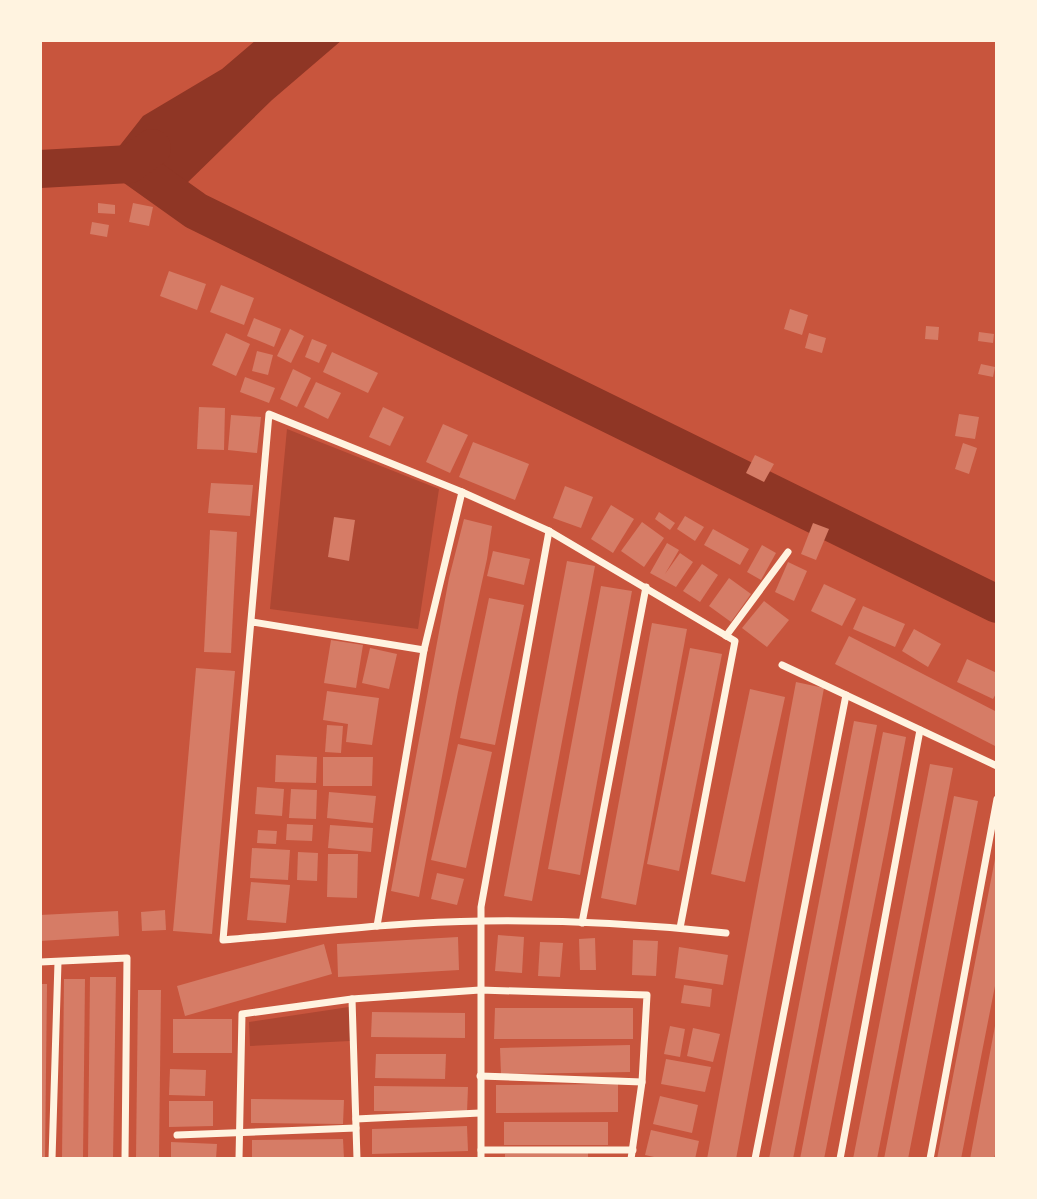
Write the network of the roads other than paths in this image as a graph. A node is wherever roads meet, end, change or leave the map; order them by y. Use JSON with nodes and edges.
{"nodes":[{"id":1,"x":463,"y":492,"type":"junction"},
{"id":2,"x":549,"y":531,"type":"junction"},
{"id":3,"x":788,"y":552,"type":"dead end"},
{"id":4,"x":646,"y":587,"type":"junction"},
{"id":5,"x":252,"y":622,"type":"junction"},
{"id":6,"x":726,"y":636,"type":"junction"},
{"id":7,"x":424,"y":650,"type":"junction"},
{"id":8,"x":782,"y":665,"type":"dead end"},
{"id":9,"x":846,"y":695,"type":"junction"},
{"id":10,"x":920,"y":730,"type":"junction"},
{"id":11,"x":997,"y":766,"type":"edge"},
{"id":12,"x":997,"y":799,"type":"edge"},
{"id":13,"x":481,"y":921,"type":"junction"},
{"id":14,"x":582,"y":923,"type":"junction"},
{"id":15,"x":377,"y":926,"type":"junction"},
{"id":16,"x":680,"y":928,"type":"junction"},
{"id":17,"x":726,"y":933,"type":"dead end"},
{"id":18,"x":40,"y":962,"type":"edge"},
{"id":19,"x":58,"y":962,"type":"junction"},
{"id":20,"x":480,"y":990,"type":"junction"},
{"id":21,"x":352,"y":999,"type":"junction"},
{"id":22,"x":480,"y":1076,"type":"junction"},
{"id":23,"x":642,"y":1082,"type":"junction"},
{"id":24,"x":480,"y":1113,"type":"junction"},
{"id":25,"x":356,"y":1119,"type":"junction"},
{"id":26,"x":356,"y":1128,"type":"junction"},
{"id":27,"x":239,"y":1132,"type":"junction"},
{"id":28,"x":177,"y":1135,"type":"dead end"},
{"id":29,"x":481,"y":1154,"type":"edge"},
{"id":30,"x":632,"y":1155,"type":"edge"},
{"id":31,"x":52,"y":1159,"type":"edge"},
{"id":32,"x":125,"y":1159,"type":"edge"},
{"id":33,"x":239,"y":1159,"type":"edge"},
{"id":34,"x":357,"y":1159,"type":"edge"},
{"id":35,"x":755,"y":1159,"type":"edge"},
{"id":36,"x":840,"y":1159,"type":"edge"},
{"id":37,"x":930,"y":1159,"type":"edge"}],
"edges":[{"from":1,"to":2,"type":"street"},
{"from":1,"to":5,"type":"street"},
{"from":1,"to":7,"type":"street"},
{"from":2,"to":4,"type":"street"},
{"from":2,"to":13,"type":"street"},
{"from":3,"to":6,"type":"street"},
{"from":4,"to":6,"type":"street"},
{"from":4,"to":14,"type":"street"},
{"from":5,"to":7,"type":"street"},
{"from":5,"to":15,"type":"street"},
{"from":6,"to":16,"type":"street"},
{"from":7,"to":15,"type":"street"},
{"from":8,"to":9,"type":"street"},
{"from":9,"to":10,"type":"street"},
{"from":9,"to":35,"type":"street"},
{"from":10,"to":11,"type":"street"},
{"from":10,"to":36,"type":"street"},
{"from":12,"to":37,"type":"street"},
{"from":13,"to":14,"type":"street"},
{"from":13,"to":15,"type":"street"},
{"from":13,"to":20,"type":"street"},
{"from":14,"to":16,"type":"street"},
{"from":16,"to":17,"type":"street"},
{"from":18,"to":19,"type":"street"},
{"from":19,"to":31,"type":"street"},
{"from":19,"to":32,"type":"street"},
{"from":20,"to":21,"type":"street"},
{"from":20,"to":22,"type":"street"},
{"from":20,"to":23,"type":"street"},
{"from":21,"to":25,"type":"street"},
{"from":21,"to":27,"type":"street"},
{"from":22,"to":23,"type":"street"},
{"from":22,"to":24,"type":"street"},
{"from":23,"to":30,"type":"street"},
{"from":24,"to":25,"type":"street"},
{"from":24,"to":29,"type":"street"},
{"from":25,"to":26,"type":"street"},
{"from":26,"to":27,"type":"street"},
{"from":26,"to":34,"type":"street"},
{"from":27,"to":28,"type":"street"},
{"from":27,"to":33,"type":"street"},
{"from":29,"to":30,"type":"street"}]}
